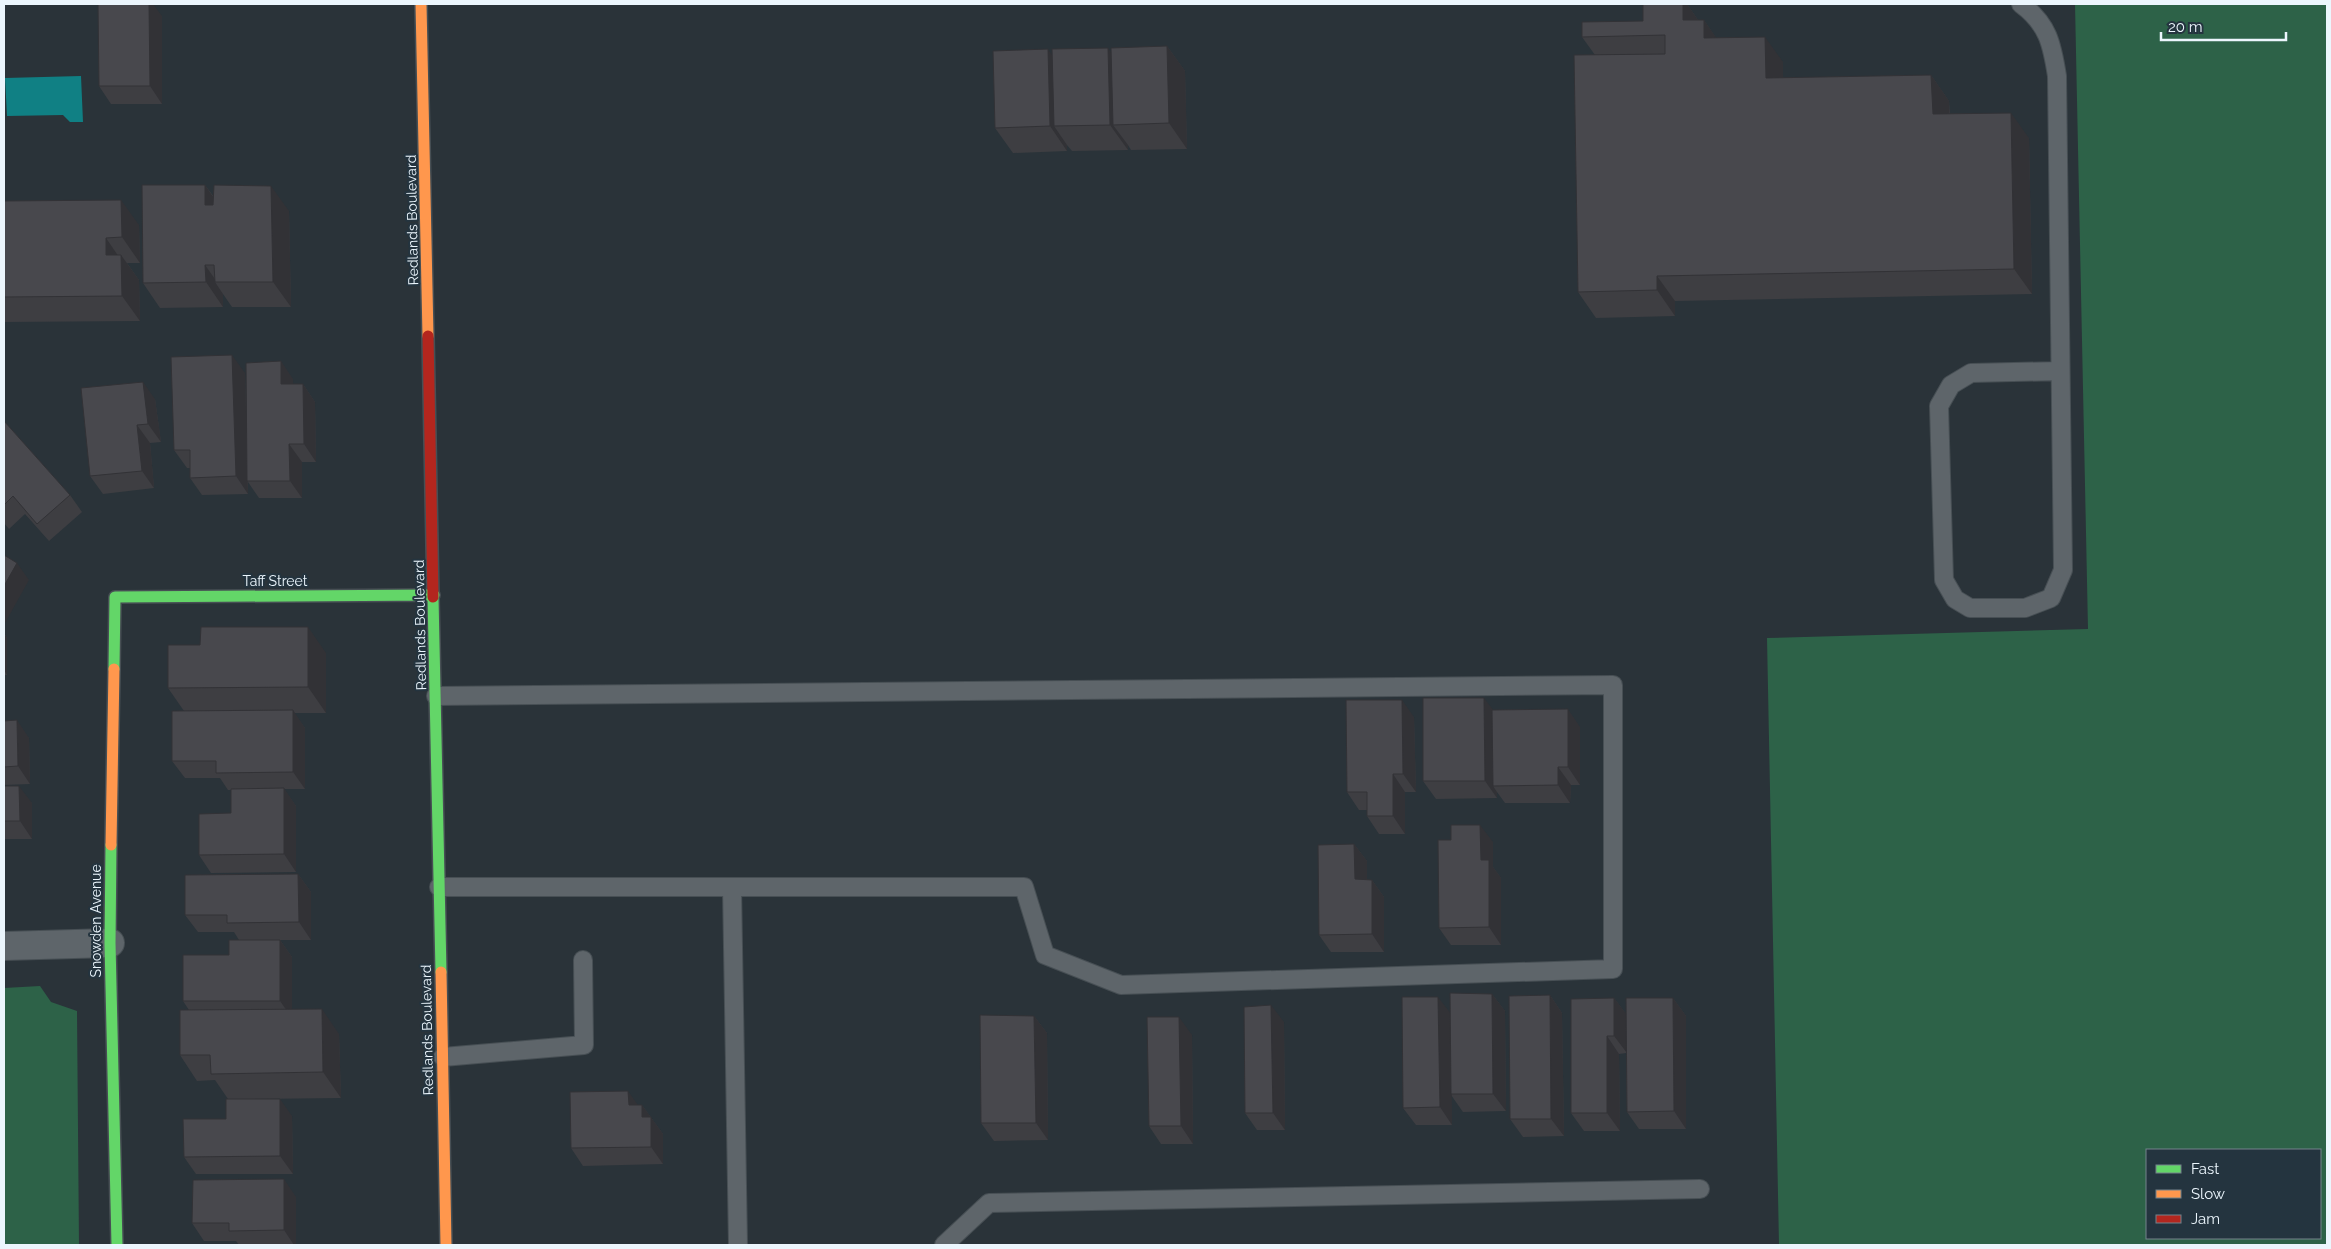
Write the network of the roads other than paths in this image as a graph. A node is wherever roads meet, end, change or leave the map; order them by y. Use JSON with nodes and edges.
{"nodes":[{"id":1,"x":422,"y":4,"type":"edge"},
{"id":2,"x":2021,"y":4,"type":"edge"},
{"id":3,"x":2060,"y":371,"type":"junction"},
{"id":4,"x":434,"y":595,"type":"junction"},
{"id":5,"x":116,"y":597,"type":"joint"},
{"id":6,"x":436,"y":696,"type":"junction"},
{"id":7,"x":440,"y":886,"type":"junction"},
{"id":8,"x":732,"y":887,"type":"junction"},
{"id":9,"x":110,"y":942,"type":"junction"},
{"id":10,"x":4,"y":946,"type":"edge"},
{"id":11,"x":583,"y":960,"type":"dead end"},
{"id":12,"x":443,"y":1057,"type":"junction"},
{"id":13,"x":1700,"y":1189,"type":"dead end"},
{"id":14,"x":117,"y":1245,"type":"edge"},
{"id":15,"x":446,"y":1245,"type":"edge"},
{"id":16,"x":738,"y":1245,"type":"edge"},
{"id":17,"x":944,"y":1245,"type":"edge"}],
"edges":[{"from":1,"to":4,"type":"main road","name":"Redlands Boulevard"},
{"from":2,"to":3,"type":"lane"},
{"from":3,"to":3,"type":"lane"},
{"from":4,"to":5,"type":"main road","name":"Taff Street"},
{"from":4,"to":6,"type":"main road","name":"Redlands Boulevard"},
{"from":5,"to":9,"type":"main road","name":"Snowden Avenue"},
{"from":6,"to":7,"type":"main road","name":"Redlands Boulevard"},
{"from":6,"to":8,"type":"lane"},
{"from":7,"to":8,"type":"lane"},
{"from":7,"to":12,"type":"main road","name":"Redlands Boulevard"},
{"from":8,"to":16,"type":"lane"},
{"from":9,"to":10,"type":"street"},
{"from":9,"to":14,"type":"main road","name":"Snowden Avenue"},
{"from":11,"to":12,"type":"lane"},
{"from":12,"to":15,"type":"main road","name":"Redlands Boulevard"},
{"from":13,"to":17,"type":"lane"}]}
